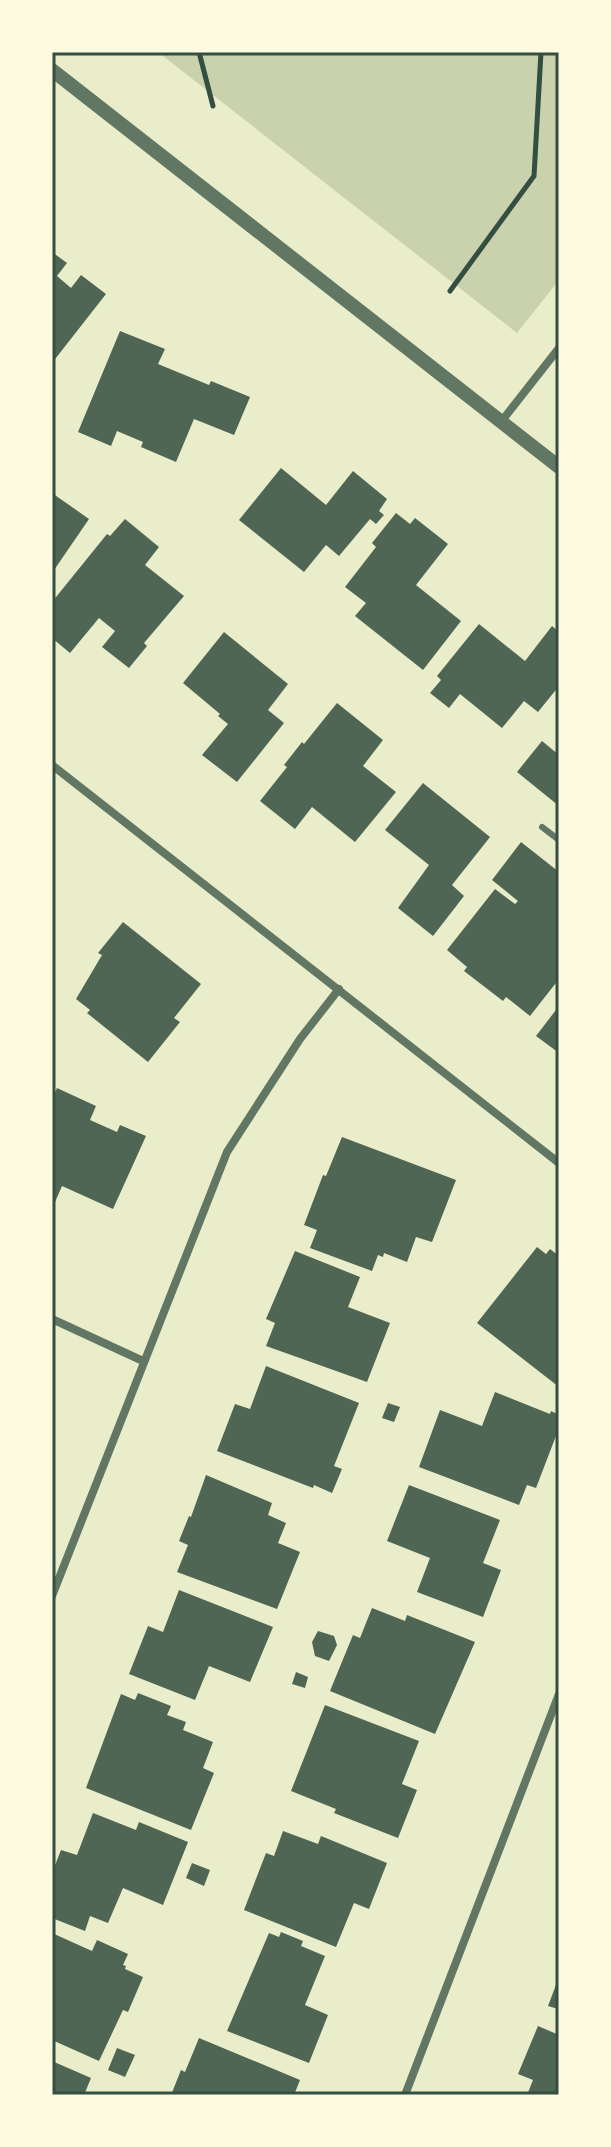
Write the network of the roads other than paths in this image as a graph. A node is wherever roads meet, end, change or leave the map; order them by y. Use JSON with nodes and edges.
{"nodes":[{"id":1,"x":52,"y":70,"type":"edge"},
{"id":2,"x":559,"y":348,"type":"edge"},
{"id":3,"x":501,"y":422,"type":"junction"},
{"id":4,"x":559,"y":467,"type":"edge"},
{"id":5,"x":52,"y":765,"type":"edge"},
{"id":6,"x":542,"y":827,"type":"dead end"},
{"id":7,"x":559,"y":840,"type":"edge"},
{"id":8,"x":339,"y":989,"type":"junction"},
{"id":9,"x":559,"y":1163,"type":"edge"},
{"id":10,"x":52,"y":1319,"type":"edge"},
{"id":11,"x":143,"y":1361,"type":"junction"},
{"id":12,"x":52,"y":1596,"type":"edge"},
{"id":13,"x":559,"y":1694,"type":"edge"},
{"id":14,"x":405,"y":2095,"type":"edge"}],
"edges":[{"from":1,"to":3,"type":"street"},
{"from":2,"to":3,"type":"street"},
{"from":3,"to":4,"type":"street"},
{"from":5,"to":8,"type":"street"},
{"from":6,"to":7,"type":"lane"},
{"from":8,"to":9,"type":"street"},
{"from":8,"to":11,"type":"street"},
{"from":10,"to":11,"type":"street"},
{"from":11,"to":12,"type":"street"},
{"from":13,"to":14,"type":"street"}]}
